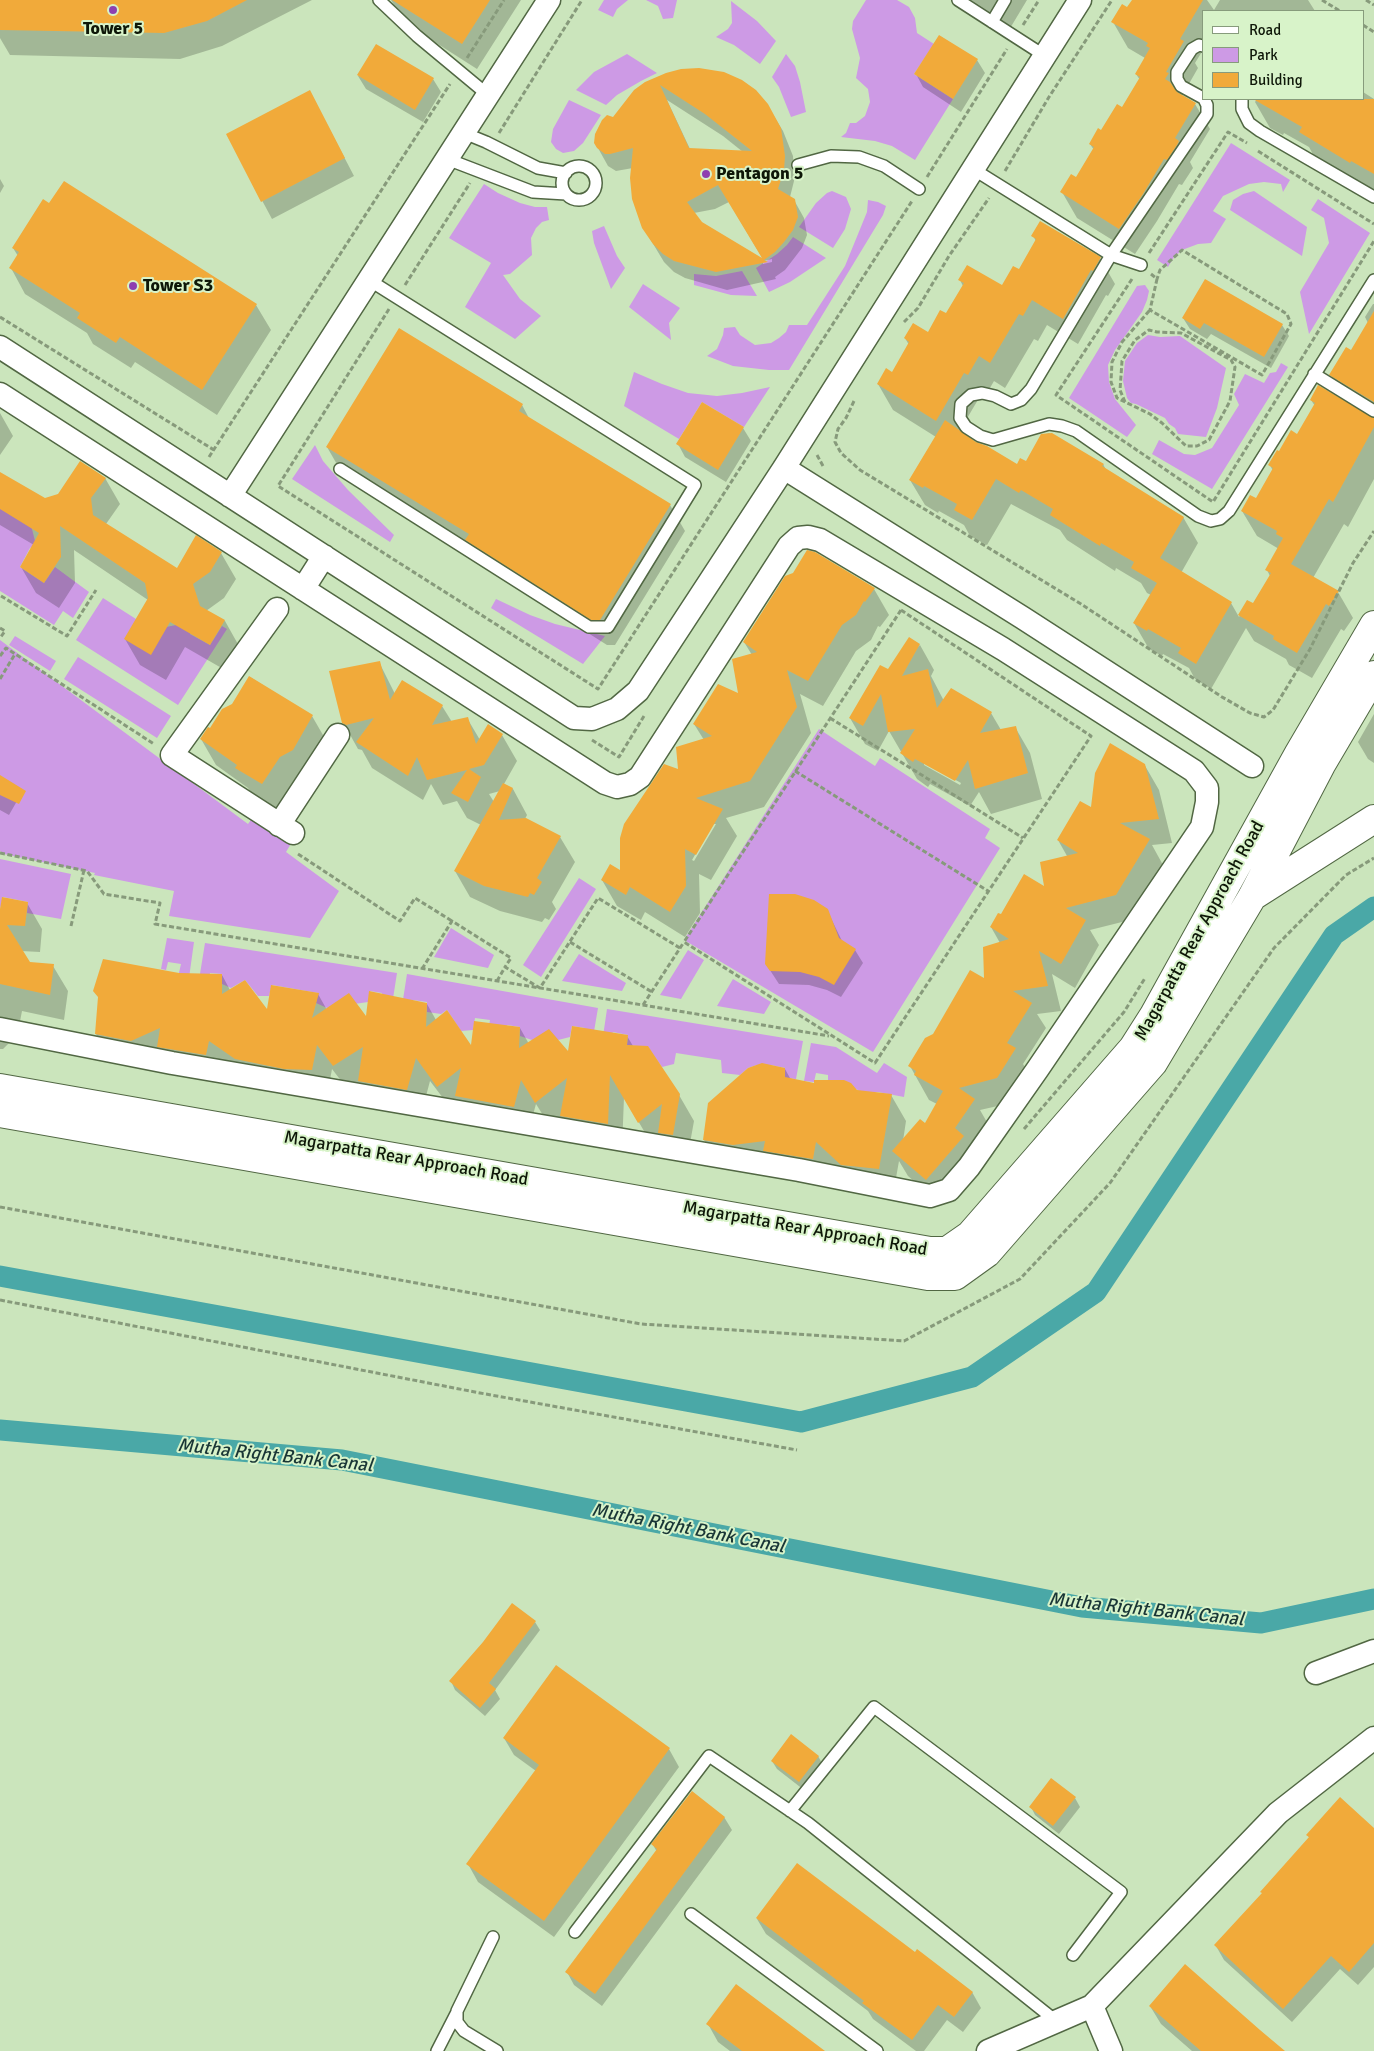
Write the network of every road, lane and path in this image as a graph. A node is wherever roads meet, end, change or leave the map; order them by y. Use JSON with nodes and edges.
{"nodes":[{"id":1,"x":379,"y":0,"type":"edge"},
{"id":2,"x":504,"y":0,"type":"edge"},
{"id":3,"x":549,"y":0,"type":"edge"},
{"id":4,"x":582,"y":0,"type":"edge"},
{"id":5,"x":958,"y":0,"type":"edge"},
{"id":6,"x":1005,"y":0,"type":"edge"},
{"id":7,"x":1039,"y":0,"type":"edge"},
{"id":8,"x":1080,"y":0,"type":"edge"},
{"id":9,"x":1112,"y":0,"type":"edge"},
{"id":10,"x":1322,"y":0,"type":"edge"},
{"id":11,"x":1366,"y":0,"type":"edge"},
{"id":12,"x":1374,"y":5,"type":"edge"},
{"id":13,"x":1338,"y":10,"type":"edge"},
{"id":14,"x":992,"y":22,"type":"junction"},
{"id":15,"x":1015,"y":37,"type":"junction"},
{"id":16,"x":1202,"y":46,"type":"edge"},
{"id":17,"x":1045,"y":56,"type":"junction"},
{"id":18,"x":458,"y":71,"type":"junction"},
{"id":19,"x":488,"y":95,"type":"junction"},
{"id":20,"x":1202,"y":97,"type":"edge"},
{"id":21,"x":1204,"y":100,"type":"edge"},
{"id":22,"x":1242,"y":100,"type":"edge"},
{"id":23,"x":464,"y":132,"type":"junction"},
{"id":24,"x":492,"y":145,"type":"junction"},
{"id":25,"x":447,"y":159,"type":"junction"},
{"id":26,"x":798,"y":165,"type":"dead end"},
{"id":27,"x":478,"y":170,"type":"junction"},
{"id":28,"x":973,"y":170,"type":"junction"},
{"id":29,"x":566,"y":173,"type":"junction"},
{"id":30,"x":997,"y":186,"type":"junction"},
{"id":31,"x":920,"y":189,"type":"junction"},
{"id":32,"x":566,"y":194,"type":"junction"},
{"id":33,"x":1374,"y":197,"type":"edge"},
{"id":34,"x":1374,"y":224,"type":"edge"},
{"id":35,"x":1374,"y":241,"type":"edge"},
{"id":36,"x":1111,"y":255,"type":"junction"},
{"id":37,"x":1141,"y":265,"type":"junction"},
{"id":38,"x":1158,"y":279,"type":"junction"},
{"id":39,"x":369,"y":280,"type":"junction"},
{"id":40,"x":1374,"y":280,"type":"edge"},
{"id":41,"x":397,"y":298,"type":"junction"},
{"id":42,"x":1150,"y":310,"type":"junction"},
{"id":43,"x":0,"y":317,"type":"edge"},
{"id":44,"x":903,"y":323,"type":"dead end"},
{"id":45,"x":0,"y":347,"type":"edge"},
{"id":46,"x":1314,"y":374,"type":"junction"},
{"id":47,"x":0,"y":394,"type":"edge"},
{"id":48,"x":856,"y":395,"type":"dead end"},
{"id":49,"x":1125,"y":402,"type":"junction"},
{"id":50,"x":1374,"y":412,"type":"edge"},
{"id":51,"x":815,"y":448,"type":"dead end"},
{"id":52,"x":214,"y":450,"type":"junction"},
{"id":53,"x":824,"y":467,"type":"dead end"},
{"id":54,"x":784,"y":468,"type":"junction"},
{"id":55,"x":340,"y":470,"type":"dead end"},
{"id":56,"x":198,"y":475,"type":"junction"},
{"id":57,"x":230,"y":496,"type":"junction"},
{"id":58,"x":1374,"y":531,"type":"edge"},
{"id":59,"x":324,"y":556,"type":"junction"},
{"id":60,"x":303,"y":589,"type":"junction"},
{"id":61,"x":96,"y":590,"type":"dead end"},
{"id":62,"x":0,"y":596,"type":"edge"},
{"id":63,"x":277,"y":609,"type":"dead end"},
{"id":64,"x":1023,"y":618,"type":"junction"},
{"id":65,"x":1374,"y":625,"type":"edge"},
{"id":66,"x":0,"y":628,"type":"edge"},
{"id":67,"x":0,"y":638,"type":"edge"},
{"id":68,"x":1003,"y":649,"type":"junction"},
{"id":69,"x":15,"y":654,"type":"junction"},
{"id":70,"x":0,"y":656,"type":"edge"},
{"id":71,"x":1374,"y":675,"type":"edge"},
{"id":72,"x":0,"y":679,"type":"edge"},
{"id":73,"x":830,"y":718,"type":"junction"},
{"id":74,"x":338,"y":735,"type":"dead end"},
{"id":75,"x":172,"y":755,"type":"junction"},
{"id":76,"x":1252,"y":766,"type":"dead end"},
{"id":77,"x":795,"y":771,"type":"junction"},
{"id":78,"x":1374,"y":819,"type":"edge"},
{"id":79,"x":288,"y":836,"type":"junction"},
{"id":80,"x":1023,"y":838,"type":"junction"},
{"id":81,"x":0,"y":853,"type":"edge"},
{"id":82,"x":84,"y":870,"type":"junction"},
{"id":83,"x":988,"y":891,"type":"junction"},
{"id":84,"x":1252,"y":897,"type":"junction"},
{"id":85,"x":1214,"y":908,"type":"junction"},
{"id":86,"x":452,"y":921,"type":"junction"},
{"id":87,"x":71,"y":926,"type":"dead end"},
{"id":88,"x":570,"y":942,"type":"junction"},
{"id":89,"x":684,"y":942,"type":"junction"},
{"id":90,"x":680,"y":948,"type":"junction"},
{"id":91,"x":505,"y":967,"type":"junction"},
{"id":92,"x":422,"y":969,"type":"junction"},
{"id":93,"x":1149,"y":971,"type":"dead end"},
{"id":94,"x":497,"y":981,"type":"junction"},
{"id":95,"x":540,"y":988,"type":"junction"},
{"id":96,"x":652,"y":992,"type":"junction"},
{"id":97,"x":643,"y":1005,"type":"junction"},
{"id":98,"x":0,"y":1029,"type":"edge"},
{"id":99,"x":832,"y":1036,"type":"junction"},
{"id":100,"x":0,"y":1088,"type":"edge"},
{"id":101,"x":0,"y":1113,"type":"edge"},
{"id":102,"x":1022,"y":1132,"type":"dead end"},
{"id":103,"x":0,"y":1300,"type":"edge"},
{"id":104,"x":797,"y":1450,"type":"dead end"},
{"id":105,"x":1374,"y":1651,"type":"edge"},
{"id":106,"x":1316,"y":1673,"type":"dead end"},
{"id":107,"x":1374,"y":1738,"type":"edge"},
{"id":108,"x":790,"y":1811,"type":"junction"},
{"id":109,"x":691,"y":1914,"type":"dead end"},
{"id":110,"x":576,"y":1932,"type":"dead end"},
{"id":111,"x":493,"y":1937,"type":"dead end"},
{"id":112,"x":1073,"y":1955,"type":"dead end"},
{"id":113,"x":1092,"y":2006,"type":"junction"},
{"id":114,"x":457,"y":2011,"type":"junction"},
{"id":115,"x":1056,"y":2021,"type":"junction"},
{"id":116,"x":437,"y":2051,"type":"edge"},
{"id":117,"x":497,"y":2051,"type":"edge"},
{"id":118,"x":877,"y":2051,"type":"edge"},
{"id":119,"x":988,"y":2051,"type":"edge"},
{"id":120,"x":1111,"y":2051,"type":"edge"}],
"edges":[{"from":1,"to":18,"type":"lane"},
{"from":2,"to":18,"type":"path"},
{"from":3,"to":19,"type":"street"},
{"from":4,"to":24,"type":"path"},
{"from":5,"to":14,"type":"lane"},
{"from":6,"to":14,"type":"lane"},
{"from":7,"to":15,"type":"path"},
{"from":8,"to":17,"type":"street"},
{"from":9,"to":30,"type":"path"},
{"from":10,"to":13,"type":"path"},
{"from":11,"to":12,"type":"path"},
{"from":14,"to":15,"type":"lane"},
{"from":15,"to":17,"type":"lane"},
{"from":15,"to":31,"type":"path"},
{"from":16,"to":20,"type":"lane"},
{"from":17,"to":28,"type":"street"},
{"from":18,"to":19,"type":"lane"},
{"from":18,"to":52,"type":"path"},
{"from":19,"to":23,"type":"street"},
{"from":21,"to":36,"type":"lane"},
{"from":22,"to":33,"type":"lane"},
{"from":23,"to":24,"type":"lane"},
{"from":23,"to":25,"type":"street"},
{"from":24,"to":29,"type":"lane"},
{"from":25,"to":27,"type":"lane"},
{"from":25,"to":39,"type":"street"},
{"from":26,"to":31,"type":"lane"},
{"from":27,"to":32,"type":"lane"},
{"from":27,"to":41,"type":"path"},
{"from":28,"to":30,"type":"lane"},
{"from":28,"to":54,"type":"street"},
{"from":29,"to":32,"type":"lane"},
{"from":29,"to":32,"type":"lane"},
{"from":30,"to":36,"type":"lane"},
{"from":30,"to":44,"type":"path"},
{"from":31,"to":41,"type":"path"},
{"from":34,"to":37,"type":"path"},
{"from":35,"to":37,"type":"path"},
{"from":36,"to":37,"type":"lane"},
{"from":36,"to":46,"type":"lane"},
{"from":37,"to":38,"type":"path"},
{"from":38,"to":42,"type":"path"},
{"from":38,"to":42,"type":"path"},
{"from":39,"to":41,"type":"lane"},
{"from":39,"to":57,"type":"street"},
{"from":40,"to":46,"type":"lane"},
{"from":41,"to":55,"type":"lane"},
{"from":42,"to":49,"type":"path"},
{"from":43,"to":52,"type":"path"},
{"from":45,"to":56,"type":"street"},
{"from":46,"to":50,"type":"lane"},
{"from":47,"to":60,"type":"street"},
{"from":48,"to":58,"type":"path"},
{"from":49,"to":49,"type":"path"},
{"from":51,"to":53,"type":"path"},
{"from":52,"to":56,"type":"path"},
{"from":54,"to":59,"type":"street"},
{"from":54,"to":64,"type":"street"},
{"from":56,"to":57,"type":"street"},
{"from":57,"to":59,"type":"street"},
{"from":59,"to":60,"type":"street"},
{"from":60,"to":68,"type":"street"},
{"from":61,"to":62,"type":"path"},
{"from":63,"to":75,"type":"street"},
{"from":64,"to":68,"type":"street"},
{"from":64,"to":76,"type":"street"},
{"from":65,"to":85,"type":"street","name":"Magarpatta Rear Approach Road"},
{"from":66,"to":67,"type":"path"},
{"from":68,"to":98,"type":"street"},
{"from":69,"to":70,"type":"path"},
{"from":69,"to":72,"type":"path"},
{"from":69,"to":75,"type":"path"},
{"from":71,"to":84,"type":"street","name":"Magarpatta Rear Approach Road"},
{"from":73,"to":77,"type":"path"},
{"from":73,"to":80,"type":"path"},
{"from":73,"to":80,"type":"path"},
{"from":74,"to":79,"type":"street"},
{"from":75,"to":79,"type":"street"},
{"from":77,"to":83,"type":"path"},
{"from":77,"to":89,"type":"path"},
{"from":78,"to":84,"type":"street"},
{"from":79,"to":86,"type":"path"},
{"from":80,"to":83,"type":"path"},
{"from":81,"to":82,"type":"path"},
{"from":82,"to":87,"type":"path"},
{"from":82,"to":92,"type":"path"},
{"from":83,"to":99,"type":"path"},
{"from":84,"to":85,"type":"street"},
{"from":84,"to":101,"type":"street","name":"Magarpatta Rear Approach Road"},
{"from":85,"to":100,"type":"street","name":"Magarpatta Rear Approach Road"},
{"from":86,"to":91,"type":"path"},
{"from":86,"to":92,"type":"path"},
{"from":88,"to":90,"type":"path"},
{"from":88,"to":95,"type":"path"},
{"from":88,"to":96,"type":"path"},
{"from":89,"to":90,"type":"path"},
{"from":89,"to":99,"type":"path"},
{"from":90,"to":96,"type":"path"},
{"from":91,"to":94,"type":"path"},
{"from":91,"to":95,"type":"path"},
{"from":92,"to":94,"type":"path"},
{"from":93,"to":102,"type":"path"},
{"from":94,"to":95,"type":"path"},
{"from":95,"to":97,"type":"path"},
{"from":96,"to":97,"type":"path"},
{"from":97,"to":99,"type":"path"},
{"from":103,"to":104,"type":"path"},
{"from":105,"to":106,"type":"street"},
{"from":107,"to":113,"type":"street"},
{"from":108,"to":110,"type":"lane"},
{"from":108,"to":112,"type":"lane"},
{"from":108,"to":115,"type":"lane"},
{"from":109,"to":118,"type":"lane"},
{"from":111,"to":114,"type":"lane"},
{"from":113,"to":115,"type":"street"},
{"from":113,"to":120,"type":"street"},
{"from":114,"to":116,"type":"lane"},
{"from":114,"to":117,"type":"lane"},
{"from":115,"to":119,"type":"street"}]}
